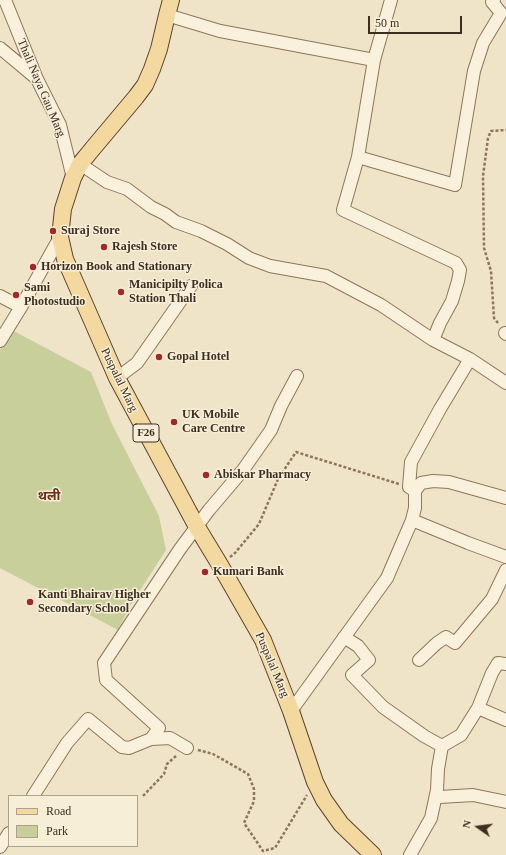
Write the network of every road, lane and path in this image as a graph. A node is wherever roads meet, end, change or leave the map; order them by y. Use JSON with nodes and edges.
{"nodes":[{"id":1,"x":5,"y":0,"type":"edge"},
{"id":2,"x":171,"y":0,"type":"edge"},
{"id":3,"x":391,"y":0,"type":"edge"},
{"id":4,"x":494,"y":0,"type":"edge"},
{"id":5,"x":166,"y":15,"type":"junction"},
{"id":6,"x":0,"y":48,"type":"edge"},
{"id":7,"x":374,"y":60,"type":"junction"},
{"id":8,"x":37,"y":79,"type":"junction"},
{"id":9,"x":506,"y":130,"type":"edge"},
{"id":10,"x":358,"y":157,"type":"junction"},
{"id":11,"x":76,"y":171,"type":"junction"},
{"id":12,"x":60,"y":237,"type":"junction"},
{"id":13,"x":191,"y":286,"type":"dead end"},
{"id":14,"x":0,"y":296,"type":"edge"},
{"id":15,"x":21,"y":307,"type":"junction"},
{"id":16,"x":506,"y":334,"type":"edge"},
{"id":17,"x":433,"y":340,"type":"junction"},
{"id":18,"x":0,"y":341,"type":"edge"},
{"id":19,"x":470,"y":359,"type":"junction"},
{"id":20,"x":297,"y":376,"type":"dead end"},
{"id":21,"x":117,"y":378,"type":"junction"},
{"id":22,"x":506,"y":383,"type":"edge"},
{"id":23,"x":412,"y":489,"type":"junction"},
{"id":24,"x":506,"y":498,"type":"edge"},
{"id":25,"x":412,"y":520,"type":"junction"},
{"id":26,"x":196,"y":527,"type":"junction"},
{"id":27,"x":506,"y":556,"type":"edge"},
{"id":28,"x":220,"y":565,"type":"junction"},
{"id":29,"x":506,"y":570,"type":"edge"},
{"id":30,"x":344,"y":637,"type":"junction"},
{"id":31,"x":419,"y":660,"type":"dead end"},
{"id":32,"x":506,"y":664,"type":"edge"},
{"id":33,"x":478,"y":708,"type":"junction"},
{"id":34,"x":291,"y":711,"type":"junction"},
{"id":35,"x":506,"y":720,"type":"edge"},
{"id":36,"x":151,"y":739,"type":"junction"},
{"id":37,"x":442,"y":746,"type":"junction"},
{"id":38,"x":187,"y":748,"type":"junction"},
{"id":39,"x":315,"y":782,"type":"junction"},
{"id":40,"x":34,"y":795,"type":"edge"},
{"id":41,"x":143,"y":796,"type":"dead end"},
{"id":42,"x":440,"y":797,"type":"dead end"},
{"id":43,"x":506,"y":802,"type":"edge"},
{"id":44,"x":8,"y":835,"type":"edge"},
{"id":45,"x":0,"y":848,"type":"edge"},
{"id":46,"x":373,"y":855,"type":"edge"},
{"id":47,"x":410,"y":855,"type":"edge"}],
"edges":[{"from":1,"to":8,"type":"street","name":"Thali Naya Gau Marg"},
{"from":2,"to":5,"type":"main road","name":"Puspalal Marg","number":"F26"},
{"from":3,"to":7,"type":"street"},
{"from":4,"to":10,"type":"street"},
{"from":5,"to":7,"type":"street"},
{"from":5,"to":11,"type":"main road","name":"Puspalal Marg","number":"F26"},
{"from":6,"to":8,"type":"street"},
{"from":7,"to":10,"type":"street"},
{"from":8,"to":11,"type":"street","name":"Thali Naya Gau Marg"},
{"from":9,"to":16,"type":"path"},
{"from":10,"to":17,"type":"street"},
{"from":11,"to":12,"type":"main road","name":"Puspalal Marg","number":"F26"},
{"from":11,"to":17,"type":"street"},
{"from":12,"to":15,"type":"street"},
{"from":12,"to":21,"type":"main road","name":"Puspalal Marg","number":"F26"},
{"from":13,"to":21,"type":"street"},
{"from":14,"to":15,"type":"street"},
{"from":15,"to":18,"type":"street"},
{"from":17,"to":19,"type":"street"},
{"from":19,"to":22,"type":"street"},
{"from":19,"to":23,"type":"street"},
{"from":20,"to":26,"type":"street"},
{"from":21,"to":26,"type":"main road","name":"Puspalal Marg","number":"F26"},
{"from":23,"to":24,"type":"street"},
{"from":23,"to":25,"type":"street"},
{"from":23,"to":28,"type":"path"},
{"from":25,"to":27,"type":"street"},
{"from":25,"to":30,"type":"street"},
{"from":26,"to":28,"type":"main road","name":"Puspalal Marg","number":"F26"},
{"from":26,"to":36,"type":"street"},
{"from":28,"to":34,"type":"main road","name":"Puspalal Marg","number":"F26"},
{"from":29,"to":31,"type":"street"},
{"from":30,"to":34,"type":"street"},
{"from":30,"to":37,"type":"street"},
{"from":32,"to":33,"type":"street"},
{"from":33,"to":35,"type":"street"},
{"from":33,"to":37,"type":"street"},
{"from":34,"to":39,"type":"main road","name":"Puspalal Marg","number":"F26"},
{"from":36,"to":38,"type":"street"},
{"from":36,"to":40,"type":"street"},
{"from":37,"to":47,"type":"street"},
{"from":38,"to":39,"type":"path"},
{"from":38,"to":41,"type":"path"},
{"from":39,"to":46,"type":"main road","name":"Puspalal Marg","number":"F26"},
{"from":42,"to":43,"type":"street"},
{"from":44,"to":45,"type":"street"}]}
